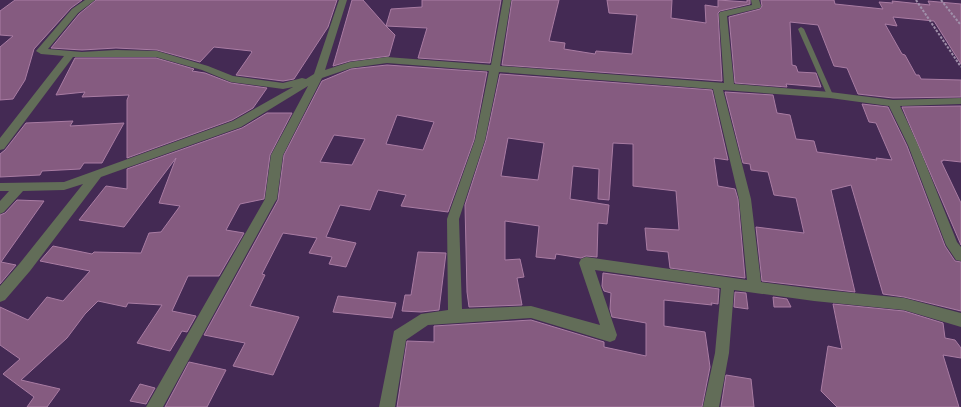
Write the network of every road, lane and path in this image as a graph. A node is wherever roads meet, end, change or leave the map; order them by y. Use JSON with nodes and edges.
{"nodes":[{"id":1,"x":91,"y":0,"type":"edge"},
{"id":2,"x":343,"y":0,"type":"edge"},
{"id":3,"x":507,"y":0,"type":"edge"},
{"id":4,"x":755,"y":0,"type":"edge"},
{"id":5,"x":916,"y":0,"type":"edge"},
{"id":6,"x":941,"y":0,"type":"edge"},
{"id":7,"x":960,"y":24,"type":"edge"},
{"id":8,"x":801,"y":29,"type":"dead end"},
{"id":9,"x":70,"y":54,"type":"junction"},
{"id":10,"x":961,"y":67,"type":"edge"},
{"id":11,"x":495,"y":69,"type":"junction"},
{"id":12,"x":318,"y":76,"type":"junction"},
{"id":13,"x":717,"y":86,"type":"junction"},
{"id":14,"x":729,"y":87,"type":"junction"},
{"id":15,"x":830,"y":95,"type":"junction"},
{"id":16,"x":961,"y":102,"type":"edge"},
{"id":17,"x":893,"y":103,"type":"junction"},
{"id":18,"x":0,"y":146,"type":"edge"},
{"id":19,"x":97,"y":174,"type":"junction"},
{"id":20,"x":0,"y":187,"type":"edge"},
{"id":21,"x":20,"y":187,"type":"junction"},
{"id":22,"x":0,"y":209,"type":"edge"},
{"id":23,"x":961,"y":256,"type":"edge"},
{"id":24,"x":728,"y":283,"type":"junction"},
{"id":25,"x":755,"y":287,"type":"junction"},
{"id":26,"x":0,"y":296,"type":"edge"},
{"id":27,"x":455,"y":316,"type":"junction"},
{"id":28,"x":961,"y":320,"type":"edge"},
{"id":29,"x":154,"y":407,"type":"edge"},
{"id":30,"x":387,"y":407,"type":"edge"},
{"id":31,"x":712,"y":407,"type":"edge"}],
"edges":[{"from":1,"to":9,"type":"street"},
{"from":2,"to":12,"type":"street"},
{"from":3,"to":11,"type":"street"},
{"from":4,"to":14,"type":"street"},
{"from":5,"to":10,"type":"path"},
{"from":6,"to":7,"type":"path"},
{"from":8,"to":15,"type":"lane"},
{"from":9,"to":12,"type":"street"},
{"from":9,"to":18,"type":"street"},
{"from":11,"to":12,"type":"street"},
{"from":11,"to":13,"type":"street"},
{"from":11,"to":27,"type":"street"},
{"from":12,"to":19,"type":"street"},
{"from":12,"to":29,"type":"street"},
{"from":13,"to":14,"type":"street"},
{"from":13,"to":25,"type":"street"},
{"from":14,"to":15,"type":"street"},
{"from":15,"to":17,"type":"street"},
{"from":16,"to":17,"type":"street"},
{"from":17,"to":23,"type":"street"},
{"from":19,"to":21,"type":"street"},
{"from":19,"to":26,"type":"street"},
{"from":20,"to":21,"type":"street"},
{"from":21,"to":22,"type":"street"},
{"from":24,"to":25,"type":"street"},
{"from":24,"to":27,"type":"street"},
{"from":24,"to":31,"type":"street"},
{"from":25,"to":28,"type":"street"},
{"from":27,"to":30,"type":"street"}]}
